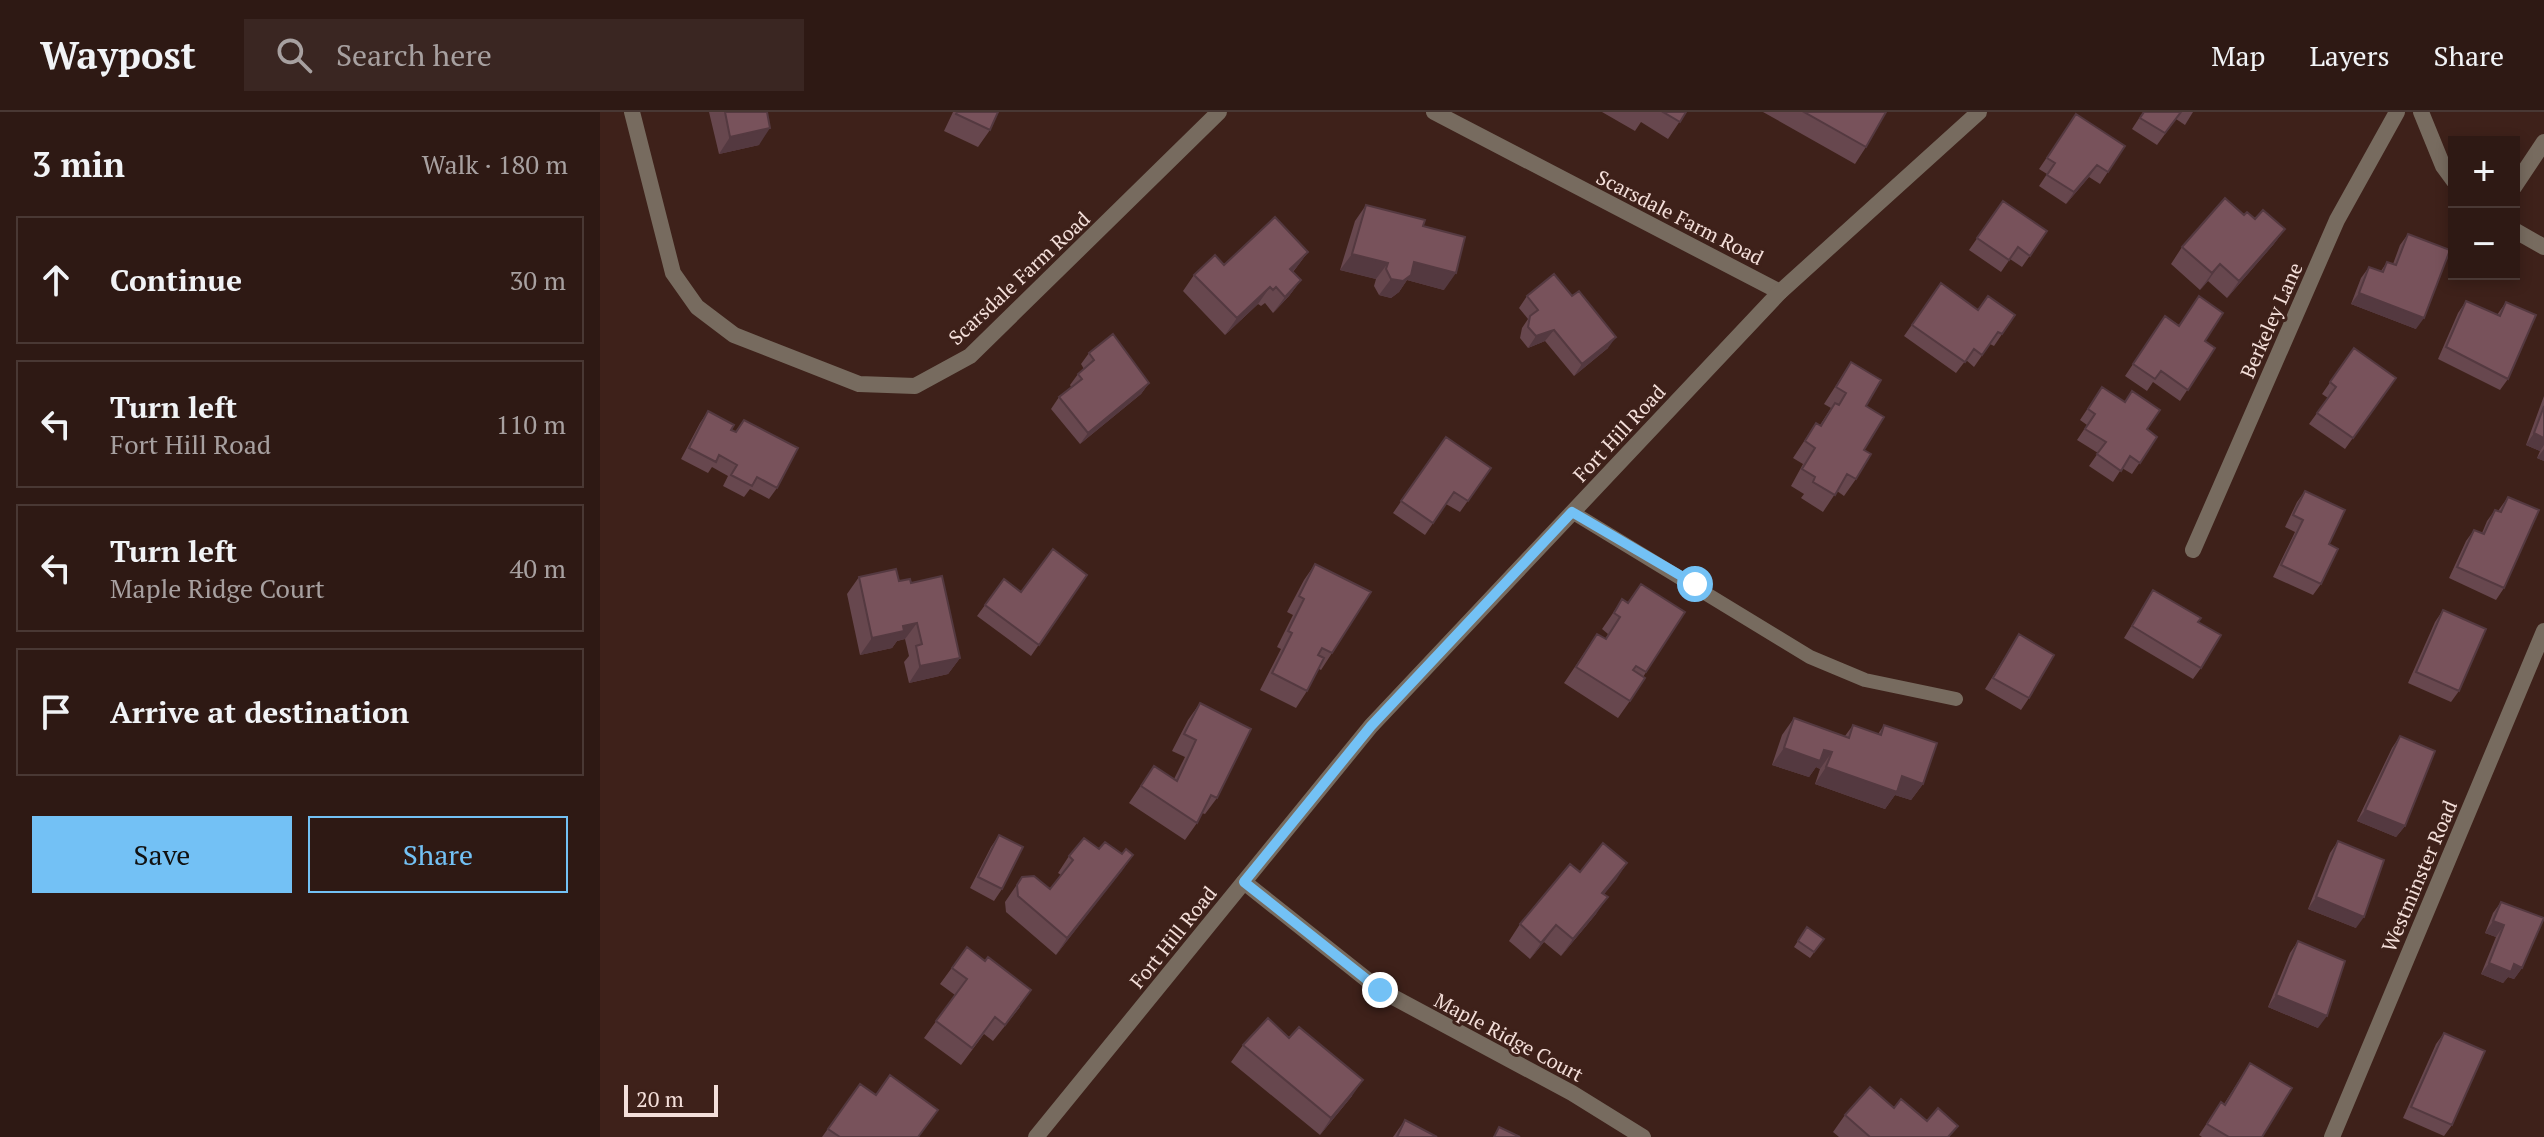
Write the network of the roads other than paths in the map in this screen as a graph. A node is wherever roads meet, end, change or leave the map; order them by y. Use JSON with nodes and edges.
{"nodes":[{"id":1,"x":632,"y":112,"type":"edge"},
{"id":2,"x":1219,"y":112,"type":"edge"},
{"id":3,"x":1434,"y":112,"type":"edge"},
{"id":4,"x":1979,"y":112,"type":"edge"},
{"id":5,"x":2397,"y":112,"type":"edge"},
{"id":6,"x":2421,"y":112,"type":"edge"},
{"id":7,"x":2544,"y":142,"type":"edge"},
{"id":8,"x":2448,"y":173,"type":"edge"},
{"id":9,"x":2520,"y":178,"type":"edge"},
{"id":10,"x":2520,"y":233,"type":"edge"},
{"id":11,"x":2544,"y":247,"type":"edge"},
{"id":12,"x":1780,"y":292,"type":"junction"},
{"id":13,"x":1572,"y":512,"type":"junction"},
{"id":14,"x":2193,"y":550,"type":"dead end"},
{"id":15,"x":2544,"y":631,"type":"edge"},
{"id":16,"x":1956,"y":699,"type":"dead end"},
{"id":17,"x":1244,"y":882,"type":"junction"},
{"id":18,"x":1036,"y":1137,"type":"edge"},
{"id":19,"x":1643,"y":1137,"type":"edge"},
{"id":20,"x":2332,"y":1137,"type":"edge"}],
"edges":[{"from":1,"to":2,"type":"street","name":"Scarsdale Farm Road"},
{"from":3,"to":12,"type":"street","name":"Scarsdale Farm Road"},
{"from":4,"to":12,"type":"street","name":"Fort Hill Road"},
{"from":5,"to":14,"type":"street","name":"Berkeley Lane"},
{"from":6,"to":8,"type":"street"},
{"from":7,"to":9,"type":"street"},
{"from":10,"to":11,"type":"street"},
{"from":12,"to":13,"type":"street","name":"Fort Hill Road"},
{"from":13,"to":16,"type":"lane"},
{"from":13,"to":17,"type":"street","name":"Fort Hill Road"},
{"from":15,"to":20,"type":"street","name":"Westminster Road"},
{"from":17,"to":18,"type":"street","name":"Fort Hill Road"},
{"from":17,"to":19,"type":"street","name":"Maple Ridge Court"}]}
